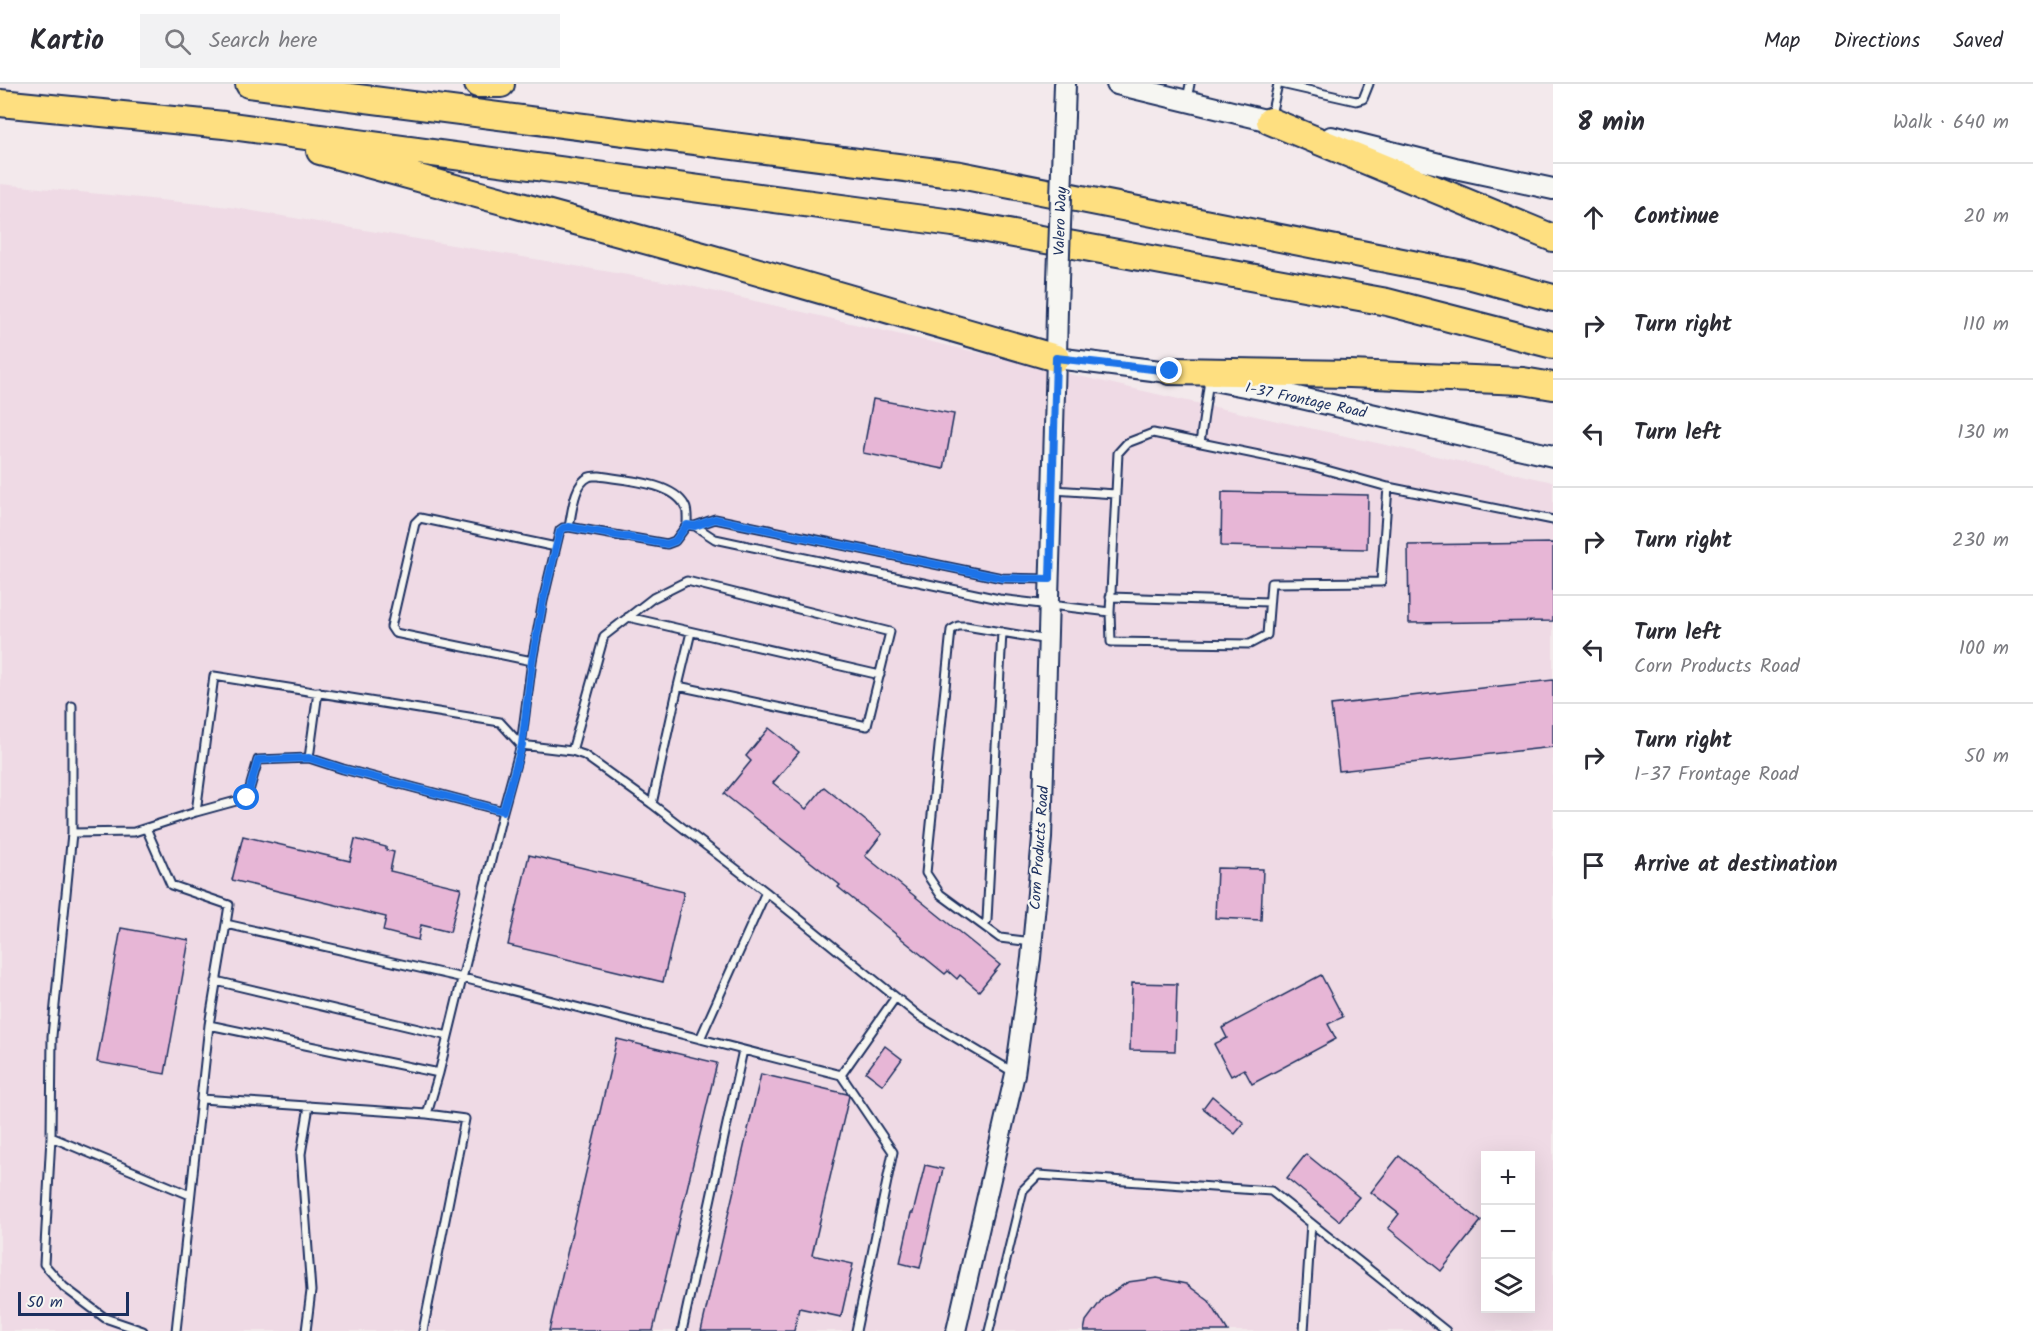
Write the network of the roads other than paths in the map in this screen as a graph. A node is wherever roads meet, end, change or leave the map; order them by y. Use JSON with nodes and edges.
{"nodes":[{"id":1,"x":249,"y":84,"type":"edge"},
{"id":2,"x":478,"y":84,"type":"edge"},
{"id":3,"x":501,"y":84,"type":"edge"},
{"id":4,"x":1065,"y":84,"type":"edge"},
{"id":5,"x":1117,"y":84,"type":"edge"},
{"id":6,"x":1280,"y":84,"type":"edge"},
{"id":7,"x":1368,"y":84,"type":"edge"},
{"id":8,"x":1189,"y":93,"type":"edge"},
{"id":9,"x":0,"y":103,"type":"edge"},
{"id":10,"x":1270,"y":121,"type":"junction"},
{"id":11,"x":224,"y":125,"type":"junction"},
{"id":12,"x":1553,"y":189,"type":"edge"},
{"id":13,"x":1553,"y":238,"type":"edge"},
{"id":14,"x":1553,"y":298,"type":"edge"},
{"id":15,"x":1553,"y":345,"type":"edge"},
{"id":16,"x":1056,"y":358,"type":"junction"},
{"id":17,"x":1170,"y":371,"type":"junction"},
{"id":18,"x":1209,"y":379,"type":"junction"},
{"id":19,"x":1553,"y":386,"type":"edge"},
{"id":20,"x":1200,"y":443,"type":"junction"},
{"id":21,"x":1553,"y":456,"type":"edge"},
{"id":22,"x":1388,"y":487,"type":"junction"},
{"id":23,"x":1052,"y":490,"type":"junction"},
{"id":24,"x":1116,"y":494,"type":"junction"},
{"id":25,"x":1553,"y":520,"type":"edge"},
{"id":26,"x":691,"y":525,"type":"junction"},
{"id":27,"x":569,"y":527,"type":"junction"},
{"id":28,"x":556,"y":547,"type":"junction"},
{"id":29,"x":1050,"y":579,"type":"junction"},
{"id":30,"x":1110,"y":597,"type":"junction"},
{"id":31,"x":1269,"y":602,"type":"junction"},
{"id":32,"x":1048,"y":606,"type":"junction"},
{"id":33,"x":1110,"y":612,"type":"junction"},
{"id":34,"x":628,"y":617,"type":"junction"},
{"id":35,"x":1002,"y":632,"type":"junction"},
{"id":36,"x":691,"y":633,"type":"junction"},
{"id":37,"x":1048,"y":640,"type":"junction"},
{"id":38,"x":532,"y":661,"type":"junction"},
{"id":39,"x":880,"y":675,"type":"junction"},
{"id":40,"x":678,"y":686,"type":"junction"},
{"id":41,"x":318,"y":692,"type":"junction"},
{"id":42,"x":72,"y":706,"type":"dead end"},
{"id":43,"x":522,"y":745,"type":"junction"},
{"id":44,"x":572,"y":751,"type":"junction"},
{"id":45,"x":309,"y":758,"type":"junction"},
{"id":46,"x":652,"y":804,"type":"junction"},
{"id":47,"x":503,"y":811,"type":"junction"},
{"id":48,"x":196,"y":812,"type":"junction"},
{"id":49,"x":147,"y":828,"type":"junction"},
{"id":50,"x":72,"y":833,"type":"junction"},
{"id":51,"x":766,"y":892,"type":"junction"},
{"id":52,"x":226,"y":924,"type":"junction"},
{"id":53,"x":984,"y":926,"type":"junction"},
{"id":54,"x":1032,"y":942,"type":"junction"},
{"id":55,"x":463,"y":978,"type":"junction"},
{"id":56,"x":216,"y":981,"type":"junction"},
{"id":57,"x":895,"y":998,"type":"junction"},
{"id":58,"x":209,"y":1024,"type":"junction"},
{"id":59,"x":448,"y":1036,"type":"junction"},
{"id":60,"x":700,"y":1039,"type":"junction"},
{"id":61,"x":743,"y":1050,"type":"junction"},
{"id":62,"x":439,"y":1073,"type":"junction"},
{"id":63,"x":1015,"y":1074,"type":"junction"},
{"id":64,"x":841,"y":1075,"type":"junction"},
{"id":65,"x":201,"y":1099,"type":"junction"},
{"id":66,"x":309,"y":1106,"type":"junction"},
{"id":67,"x":427,"y":1114,"type":"junction"},
{"id":68,"x":51,"y":1137,"type":"junction"},
{"id":69,"x":190,"y":1195,"type":"junction"},
{"id":70,"x":1311,"y":1223,"type":"junction"},
{"id":71,"x":143,"y":1331,"type":"edge"},
{"id":72,"x":176,"y":1331,"type":"edge"},
{"id":73,"x":306,"y":1331,"type":"edge"},
{"id":74,"x":423,"y":1331,"type":"edge"},
{"id":75,"x":682,"y":1331,"type":"edge"},
{"id":76,"x":856,"y":1331,"type":"edge"},
{"id":77,"x":956,"y":1331,"type":"edge"},
{"id":78,"x":989,"y":1331,"type":"edge"},
{"id":79,"x":1304,"y":1331,"type":"edge"},
{"id":80,"x":1446,"y":1331,"type":"edge"}],
"edges":[{"from":1,"to":14,"type":"highway"},
{"from":2,"to":3,"type":"highway"},
{"from":4,"to":16,"type":"main road","name":"Valero Way","bridge":true},
{"from":5,"to":8,"type":"main road"},
{"from":6,"to":7,"type":"lane"},
{"from":6,"to":10,"type":"lane"},
{"from":8,"to":10,"type":"main road"},
{"from":9,"to":11,"type":"highway"},
{"from":10,"to":12,"type":"main road"},
{"from":10,"to":13,"type":"highway"},
{"from":11,"to":15,"type":"highway"},
{"from":11,"to":16,"type":"highway"},
{"from":16,"to":17,"type":"main road","name":"I-37 Frontage Road"},
{"from":16,"to":23,"type":"street","name":"Corn Products Road"},
{"from":17,"to":18,"type":"main road","name":"I-37 Frontage Road"},
{"from":17,"to":19,"type":"highway"},
{"from":18,"to":20,"type":"lane"},
{"from":18,"to":21,"type":"main road","name":"I-37 Frontage Road"},
{"from":20,"to":22,"type":"lane"},
{"from":20,"to":24,"type":"lane"},
{"from":22,"to":25,"type":"lane"},
{"from":22,"to":31,"type":"lane"},
{"from":23,"to":24,"type":"lane"},
{"from":23,"to":29,"type":"street","name":"Corn Products Road"},
{"from":24,"to":30,"type":"lane"},
{"from":26,"to":27,"type":"lane"},
{"from":26,"to":27,"type":"lane"},
{"from":26,"to":29,"type":"lane"},
{"from":26,"to":32,"type":"lane"},
{"from":27,"to":28,"type":"lane"},
{"from":28,"to":38,"type":"lane"},
{"from":28,"to":38,"type":"lane"},
{"from":29,"to":32,"type":"street","name":"Corn Products Road"},
{"from":30,"to":31,"type":"lane"},
{"from":30,"to":33,"type":"lane"},
{"from":31,"to":33,"type":"lane"},
{"from":32,"to":33,"type":"lane"},
{"from":32,"to":37,"type":"street","name":"Corn Products Road"},
{"from":34,"to":36,"type":"lane"},
{"from":34,"to":39,"type":"lane"},
{"from":34,"to":44,"type":"lane"},
{"from":35,"to":37,"type":"lane"},
{"from":35,"to":53,"type":"lane"},
{"from":35,"to":53,"type":"lane"},
{"from":36,"to":39,"type":"lane"},
{"from":36,"to":40,"type":"lane"},
{"from":37,"to":54,"type":"street","name":"Corn Products Road"},
{"from":38,"to":43,"type":"lane"},
{"from":39,"to":40,"type":"lane"},
{"from":40,"to":46,"type":"lane"},
{"from":41,"to":43,"type":"lane"},
{"from":41,"to":45,"type":"lane"},
{"from":41,"to":48,"type":"lane"},
{"from":42,"to":50,"type":"lane"},
{"from":43,"to":44,"type":"lane"},
{"from":43,"to":47,"type":"lane"},
{"from":44,"to":46,"type":"lane"},
{"from":45,"to":47,"type":"lane"},
{"from":45,"to":48,"type":"lane"},
{"from":46,"to":51,"type":"lane"},
{"from":47,"to":55,"type":"lane"},
{"from":48,"to":49,"type":"lane"},
{"from":49,"to":50,"type":"lane"},
{"from":49,"to":52,"type":"lane"},
{"from":50,"to":68,"type":"lane"},
{"from":51,"to":57,"type":"lane"},
{"from":51,"to":60,"type":"lane"},
{"from":52,"to":55,"type":"lane"},
{"from":52,"to":56,"type":"lane"},
{"from":53,"to":54,"type":"lane"},
{"from":54,"to":63,"type":"street","name":"Corn Products Road"},
{"from":55,"to":59,"type":"lane"},
{"from":55,"to":60,"type":"lane"},
{"from":56,"to":58,"type":"lane"},
{"from":56,"to":59,"type":"lane"},
{"from":57,"to":63,"type":"lane"},
{"from":57,"to":64,"type":"lane"},
{"from":58,"to":62,"type":"lane"},
{"from":58,"to":65,"type":"lane"},
{"from":59,"to":62,"type":"lane"},
{"from":60,"to":61,"type":"lane"},
{"from":61,"to":64,"type":"lane"},
{"from":61,"to":75,"type":"lane"},
{"from":62,"to":67,"type":"lane"},
{"from":63,"to":77,"type":"street","name":"Corn Products Road"},
{"from":64,"to":76,"type":"lane"},
{"from":65,"to":66,"type":"lane"},
{"from":65,"to":69,"type":"lane"},
{"from":66,"to":67,"type":"lane"},
{"from":66,"to":73,"type":"lane"},
{"from":67,"to":74,"type":"lane"},
{"from":68,"to":69,"type":"lane"},
{"from":68,"to":71,"type":"lane"},
{"from":69,"to":72,"type":"lane"},
{"from":70,"to":78,"type":"lane"},
{"from":70,"to":79,"type":"lane"},
{"from":70,"to":80,"type":"lane"}]}
